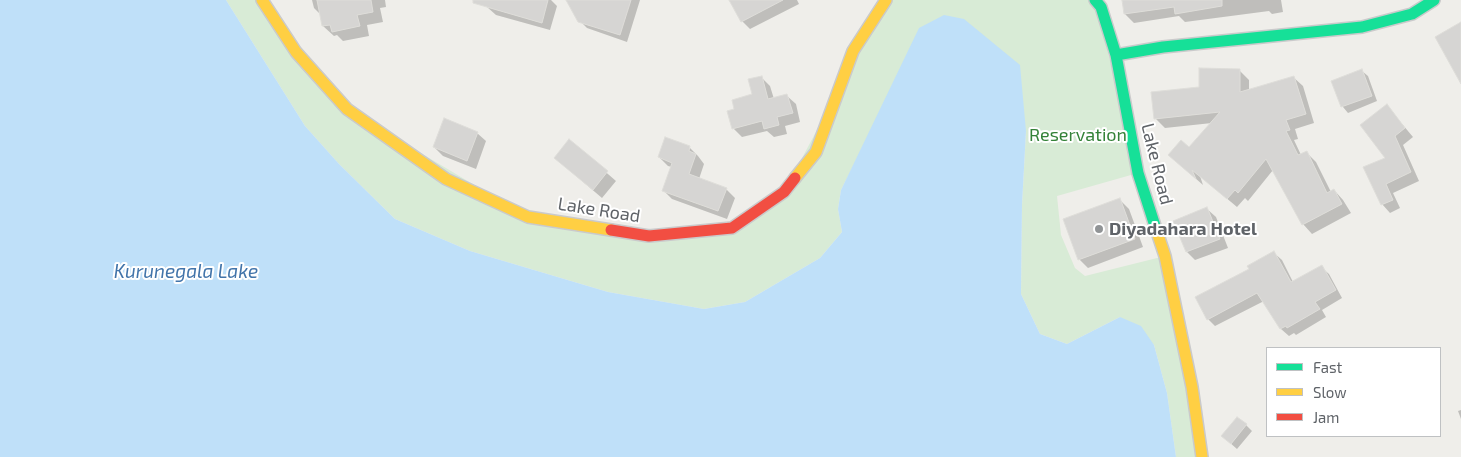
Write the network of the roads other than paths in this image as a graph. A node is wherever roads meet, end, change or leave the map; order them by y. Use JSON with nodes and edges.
{"nodes":[{"id":1,"x":262,"y":0,"type":"edge"},
{"id":2,"x":886,"y":0,"type":"edge"},
{"id":3,"x":1095,"y":0,"type":"edge"},
{"id":4,"x":1434,"y":0,"type":"edge"},
{"id":5,"x":1116,"y":55,"type":"junction"},
{"id":6,"x":1202,"y":457,"type":"edge"}],
"edges":[{"from":1,"to":2,"type":"main road","name":"Lake Road"},
{"from":3,"to":5,"type":"main road","name":"Lake Road"},
{"from":4,"to":5,"type":"main road"},
{"from":5,"to":6,"type":"main road","name":"Lake Road"}]}
